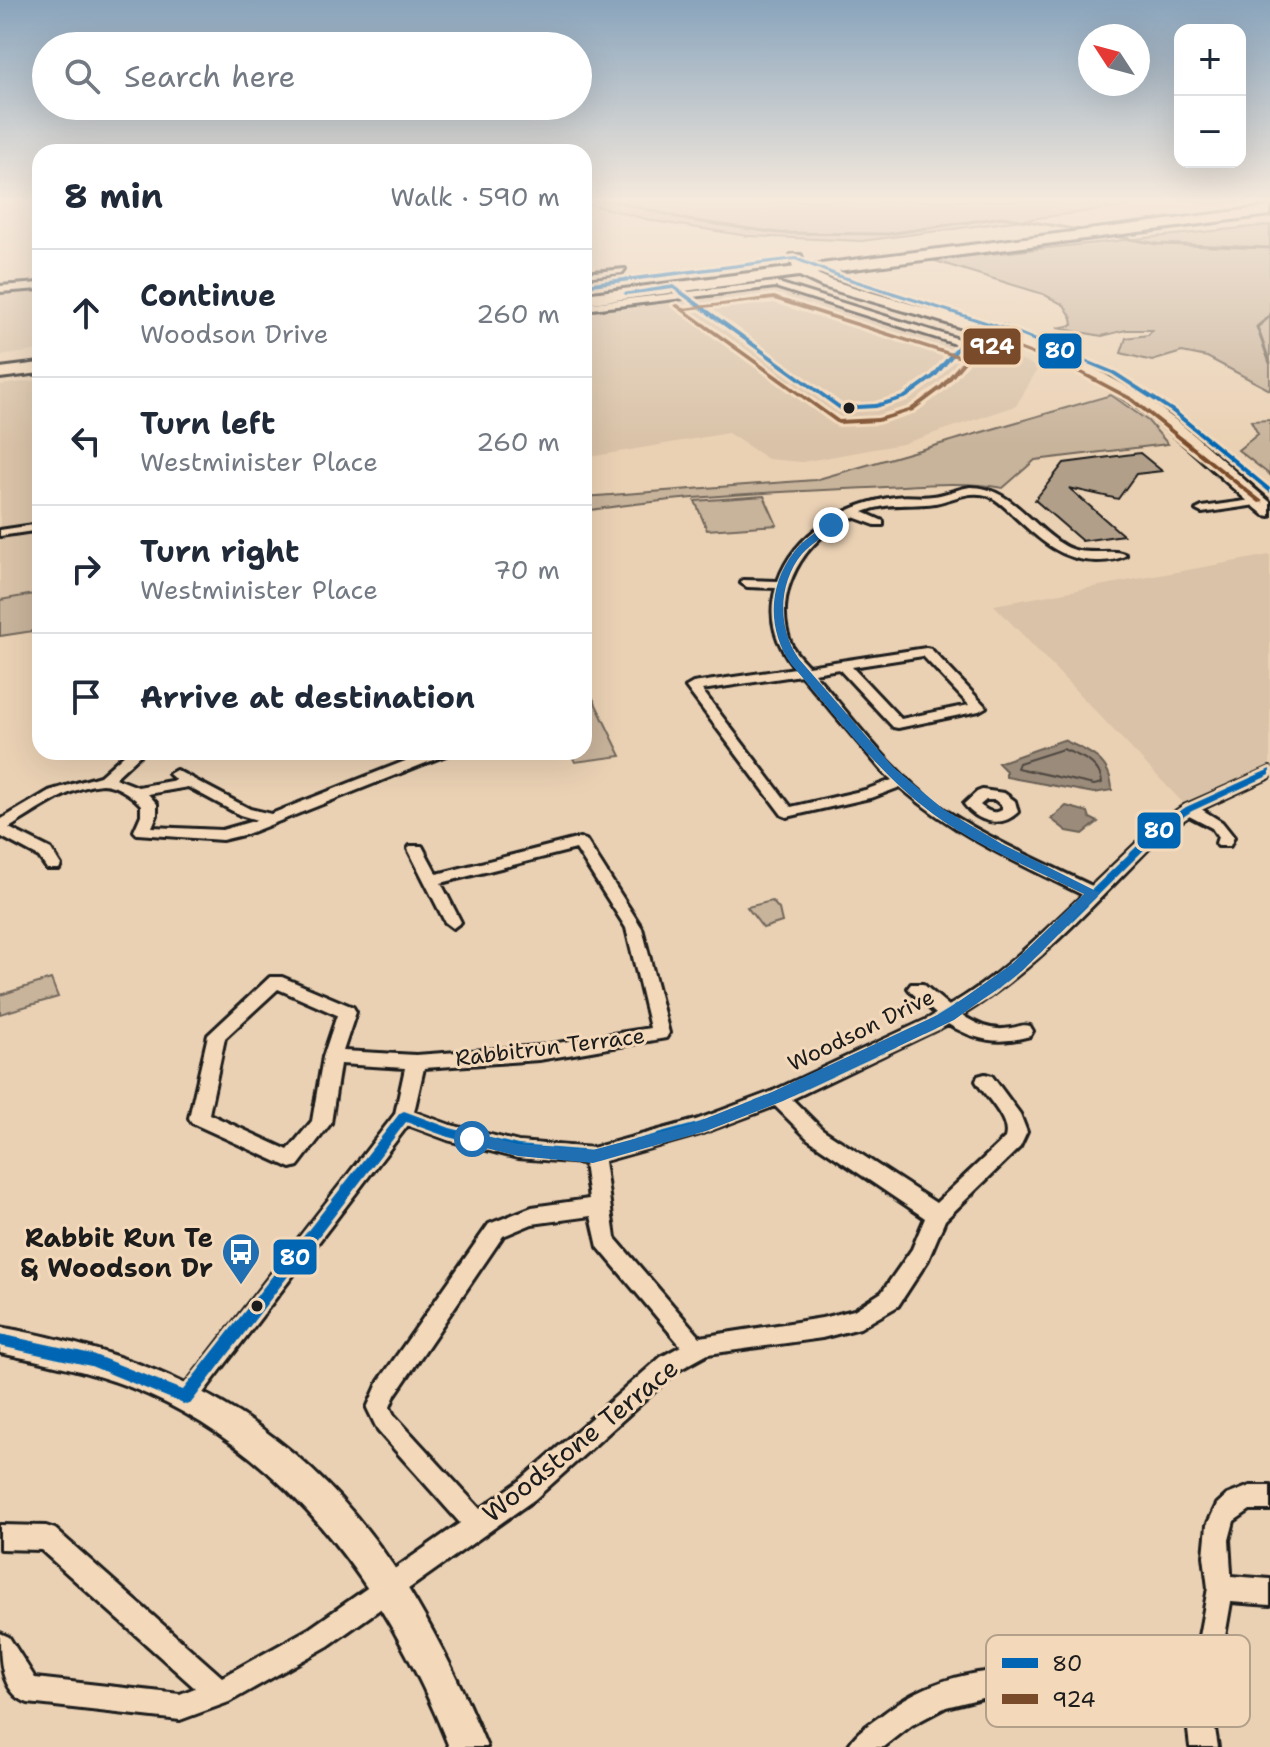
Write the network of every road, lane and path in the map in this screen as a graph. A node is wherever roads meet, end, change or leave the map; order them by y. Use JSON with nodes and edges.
{"nodes":[{"id":1,"x":682,"y":283,"type":"edge"},
{"id":2,"x":707,"y":283,"type":"edge"},
{"id":3,"x":721,"y":283,"type":"edge"},
{"id":4,"x":811,"y":283,"type":"edge"},
{"id":5,"x":831,"y":283,"type":"edge"},
{"id":6,"x":859,"y":283,"type":"edge"},
{"id":7,"x":700,"y":284,"type":"junction"},
{"id":8,"x":32,"y":287,"type":"edge"},
{"id":9,"x":841,"y":288,"type":"junction"},
{"id":10,"x":0,"y":289,"type":"edge"},
{"id":11,"x":679,"y":290,"type":"junction"},
{"id":12,"x":592,"y":296,"type":"edge"},
{"id":13,"x":592,"y":296,"type":"edge"},
{"id":14,"x":592,"y":306,"type":"edge"},
{"id":15,"x":995,"y":331,"type":"junction"},
{"id":16,"x":32,"y":353,"type":"edge"},
{"id":17,"x":0,"y":357,"type":"edge"},
{"id":18,"x":32,"y":369,"type":"edge"},
{"id":19,"x":0,"y":373,"type":"edge"},
{"id":20,"x":1266,"y":502,"type":"edge"},
{"id":21,"x":1202,"y":510,"type":"dead end"},
{"id":22,"x":854,"y":513,"type":"junction"},
{"id":23,"x":879,"y":523,"type":"dead end"},
{"id":24,"x":32,"y":528,"type":"edge"},
{"id":25,"x":0,"y":533,"type":"edge"},
{"id":26,"x":1120,"y":555,"type":"dead end"},
{"id":27,"x":747,"y":583,"type":"dead end"},
{"id":28,"x":780,"y":585,"type":"junction"},
{"id":29,"x":844,"y":666,"type":"junction"},
{"id":30,"x":804,"y":671,"type":"junction"},
{"id":31,"x":127,"y":760,"type":"edge"},
{"id":32,"x":421,"y":760,"type":"edge"},
{"id":33,"x":1270,"y":772,"type":"edge"},
{"id":34,"x":105,"y":779,"type":"junction"},
{"id":35,"x":901,"y":782,"type":"junction"},
{"id":36,"x":137,"y":792,"type":"junction"},
{"id":37,"x":1189,"y":809,"type":"junction"},
{"id":38,"x":978,"y":813,"type":"dead end"},
{"id":39,"x":273,"y":819,"type":"junction"},
{"id":40,"x":961,"y":826,"type":"junction"},
{"id":41,"x":0,"y":828,"type":"edge"},
{"id":42,"x":1224,"y":843,"type":"dead end"},
{"id":43,"x":416,"y":849,"type":"dead end"},
{"id":44,"x":53,"y":865,"type":"dead end"},
{"id":45,"x":433,"y":880,"type":"junction"},
{"id":46,"x":1093,"y":893,"type":"junction"},
{"id":47,"x":453,"y":922,"type":"dead end"},
{"id":48,"x":917,"y":988,"type":"dead end"},
{"id":49,"x":949,"y":1016,"type":"junction"},
{"id":50,"x":1024,"y":1031,"type":"dead end"},
{"id":51,"x":332,"y":1057,"type":"junction"},
{"id":52,"x":416,"y":1062,"type":"junction"},
{"id":53,"x":985,"y":1081,"type":"dead end"},
{"id":54,"x":778,"y":1097,"type":"junction"},
{"id":55,"x":404,"y":1116,"type":"junction"},
{"id":56,"x":593,"y":1156,"type":"junction"},
{"id":57,"x":598,"y":1206,"type":"junction"},
{"id":58,"x":937,"y":1215,"type":"junction"},
{"id":59,"x":0,"y":1340,"type":"edge"},
{"id":60,"x":697,"y":1349,"type":"junction"},
{"id":61,"x":186,"y":1398,"type":"junction"},
{"id":62,"x":1270,"y":1498,"type":"edge"},
{"id":63,"x":477,"y":1523,"type":"junction"},
{"id":64,"x":0,"y":1537,"type":"edge"},
{"id":65,"x":391,"y":1587,"type":"junction"},
{"id":66,"x":1221,"y":1588,"type":"junction"},
{"id":67,"x":1270,"y":1592,"type":"edge"},
{"id":68,"x":1213,"y":1635,"type":"edge"},
{"id":69,"x":0,"y":1646,"type":"edge"},
{"id":70,"x":986,"y":1681,"type":"edge"},
{"id":71,"x":220,"y":1693,"type":"junction"},
{"id":72,"x":1201,"y":1727,"type":"edge"},
{"id":73,"x":468,"y":1747,"type":"edge"},
{"id":74,"x":862,"y":1747,"type":"edge"},
{"id":75,"x":1204,"y":1747,"type":"edge"}],
"edges":[{"from":1,"to":12,"type":"highway"},
{"from":2,"to":7,"type":"highway"},
{"from":3,"to":7,"type":"highway"},
{"from":4,"to":9,"type":"highway"},
{"from":5,"to":9,"type":"main road"},
{"from":6,"to":15,"type":"main road"},
{"from":7,"to":11,"type":"highway"},
{"from":8,"to":10,"type":"street"},
{"from":9,"to":15,"type":"main road"},
{"from":11,"to":13,"type":"highway"},
{"from":11,"to":14,"type":"street"},
{"from":11,"to":15,"type":"street"},
{"from":15,"to":20,"type":"main road"},
{"from":16,"to":17,"type":"highway"},
{"from":18,"to":19,"type":"highway"},
{"from":20,"to":21,"type":"street"},
{"from":22,"to":23,"type":"street"},
{"from":22,"to":26,"type":"street"},
{"from":22,"to":28,"type":"street"},
{"from":24,"to":25,"type":"street"},
{"from":27,"to":28,"type":"street"},
{"from":28,"to":30,"type":"street"},
{"from":29,"to":29,"type":"street"},
{"from":29,"to":30,"type":"street"},
{"from":30,"to":35,"type":"street"},
{"from":30,"to":35,"type":"street"},
{"from":31,"to":34,"type":"street"},
{"from":32,"to":39,"type":"street"},
{"from":33,"to":37,"type":"street","name":"Woodson Drive"},
{"from":34,"to":36,"type":"street"},
{"from":34,"to":41,"type":"street"},
{"from":35,"to":40,"type":"street"},
{"from":36,"to":39,"type":"street"},
{"from":36,"to":39,"type":"street"},
{"from":37,"to":42,"type":"street"},
{"from":37,"to":46,"type":"street","name":"Woodson Drive"},
{"from":38,"to":40,"type":"street"},
{"from":40,"to":46,"type":"street"},
{"from":41,"to":44,"type":"street"},
{"from":43,"to":45,"type":"street"},
{"from":45,"to":47,"type":"street"},
{"from":45,"to":52,"type":"street","name":"Rabbitrun Terrace"},
{"from":46,"to":49,"type":"street","name":"Woodson Drive"},
{"from":48,"to":49,"type":"street"},
{"from":49,"to":50,"type":"street"},
{"from":49,"to":54,"type":"street","name":"Woodson Drive"},
{"from":51,"to":51,"type":"street"},
{"from":51,"to":52,"type":"street","name":"Rabbitrun Terrace"},
{"from":52,"to":55,"type":"street"},
{"from":53,"to":58,"type":"street","name":"Woodstone Terrace"},
{"from":54,"to":56,"type":"street","name":"Woodson Drive"},
{"from":54,"to":58,"type":"street"},
{"from":55,"to":56,"type":"street","name":"Woodson Drive"},
{"from":55,"to":61,"type":"street"},
{"from":56,"to":57,"type":"street"},
{"from":57,"to":60,"type":"street"},
{"from":57,"to":63,"type":"street"},
{"from":58,"to":60,"type":"street","name":"Woodstone Terrace"},
{"from":59,"to":61,"type":"street"},
{"from":60,"to":63,"type":"street","name":"Woodstone Terrace"},
{"from":61,"to":65,"type":"street"},
{"from":62,"to":66,"type":"street"},
{"from":63,"to":65,"type":"street","name":"Woodstone Terrace"},
{"from":64,"to":71,"type":"street"},
{"from":65,"to":71,"type":"street","name":"Woodstone Terrace"},
{"from":65,"to":73,"type":"street"},
{"from":66,"to":67,"type":"street"},
{"from":66,"to":68,"type":"street"},
{"from":69,"to":71,"type":"street","name":"Woodstone Terrace"},
{"from":70,"to":74,"type":"street"},
{"from":72,"to":75,"type":"street"}]}
